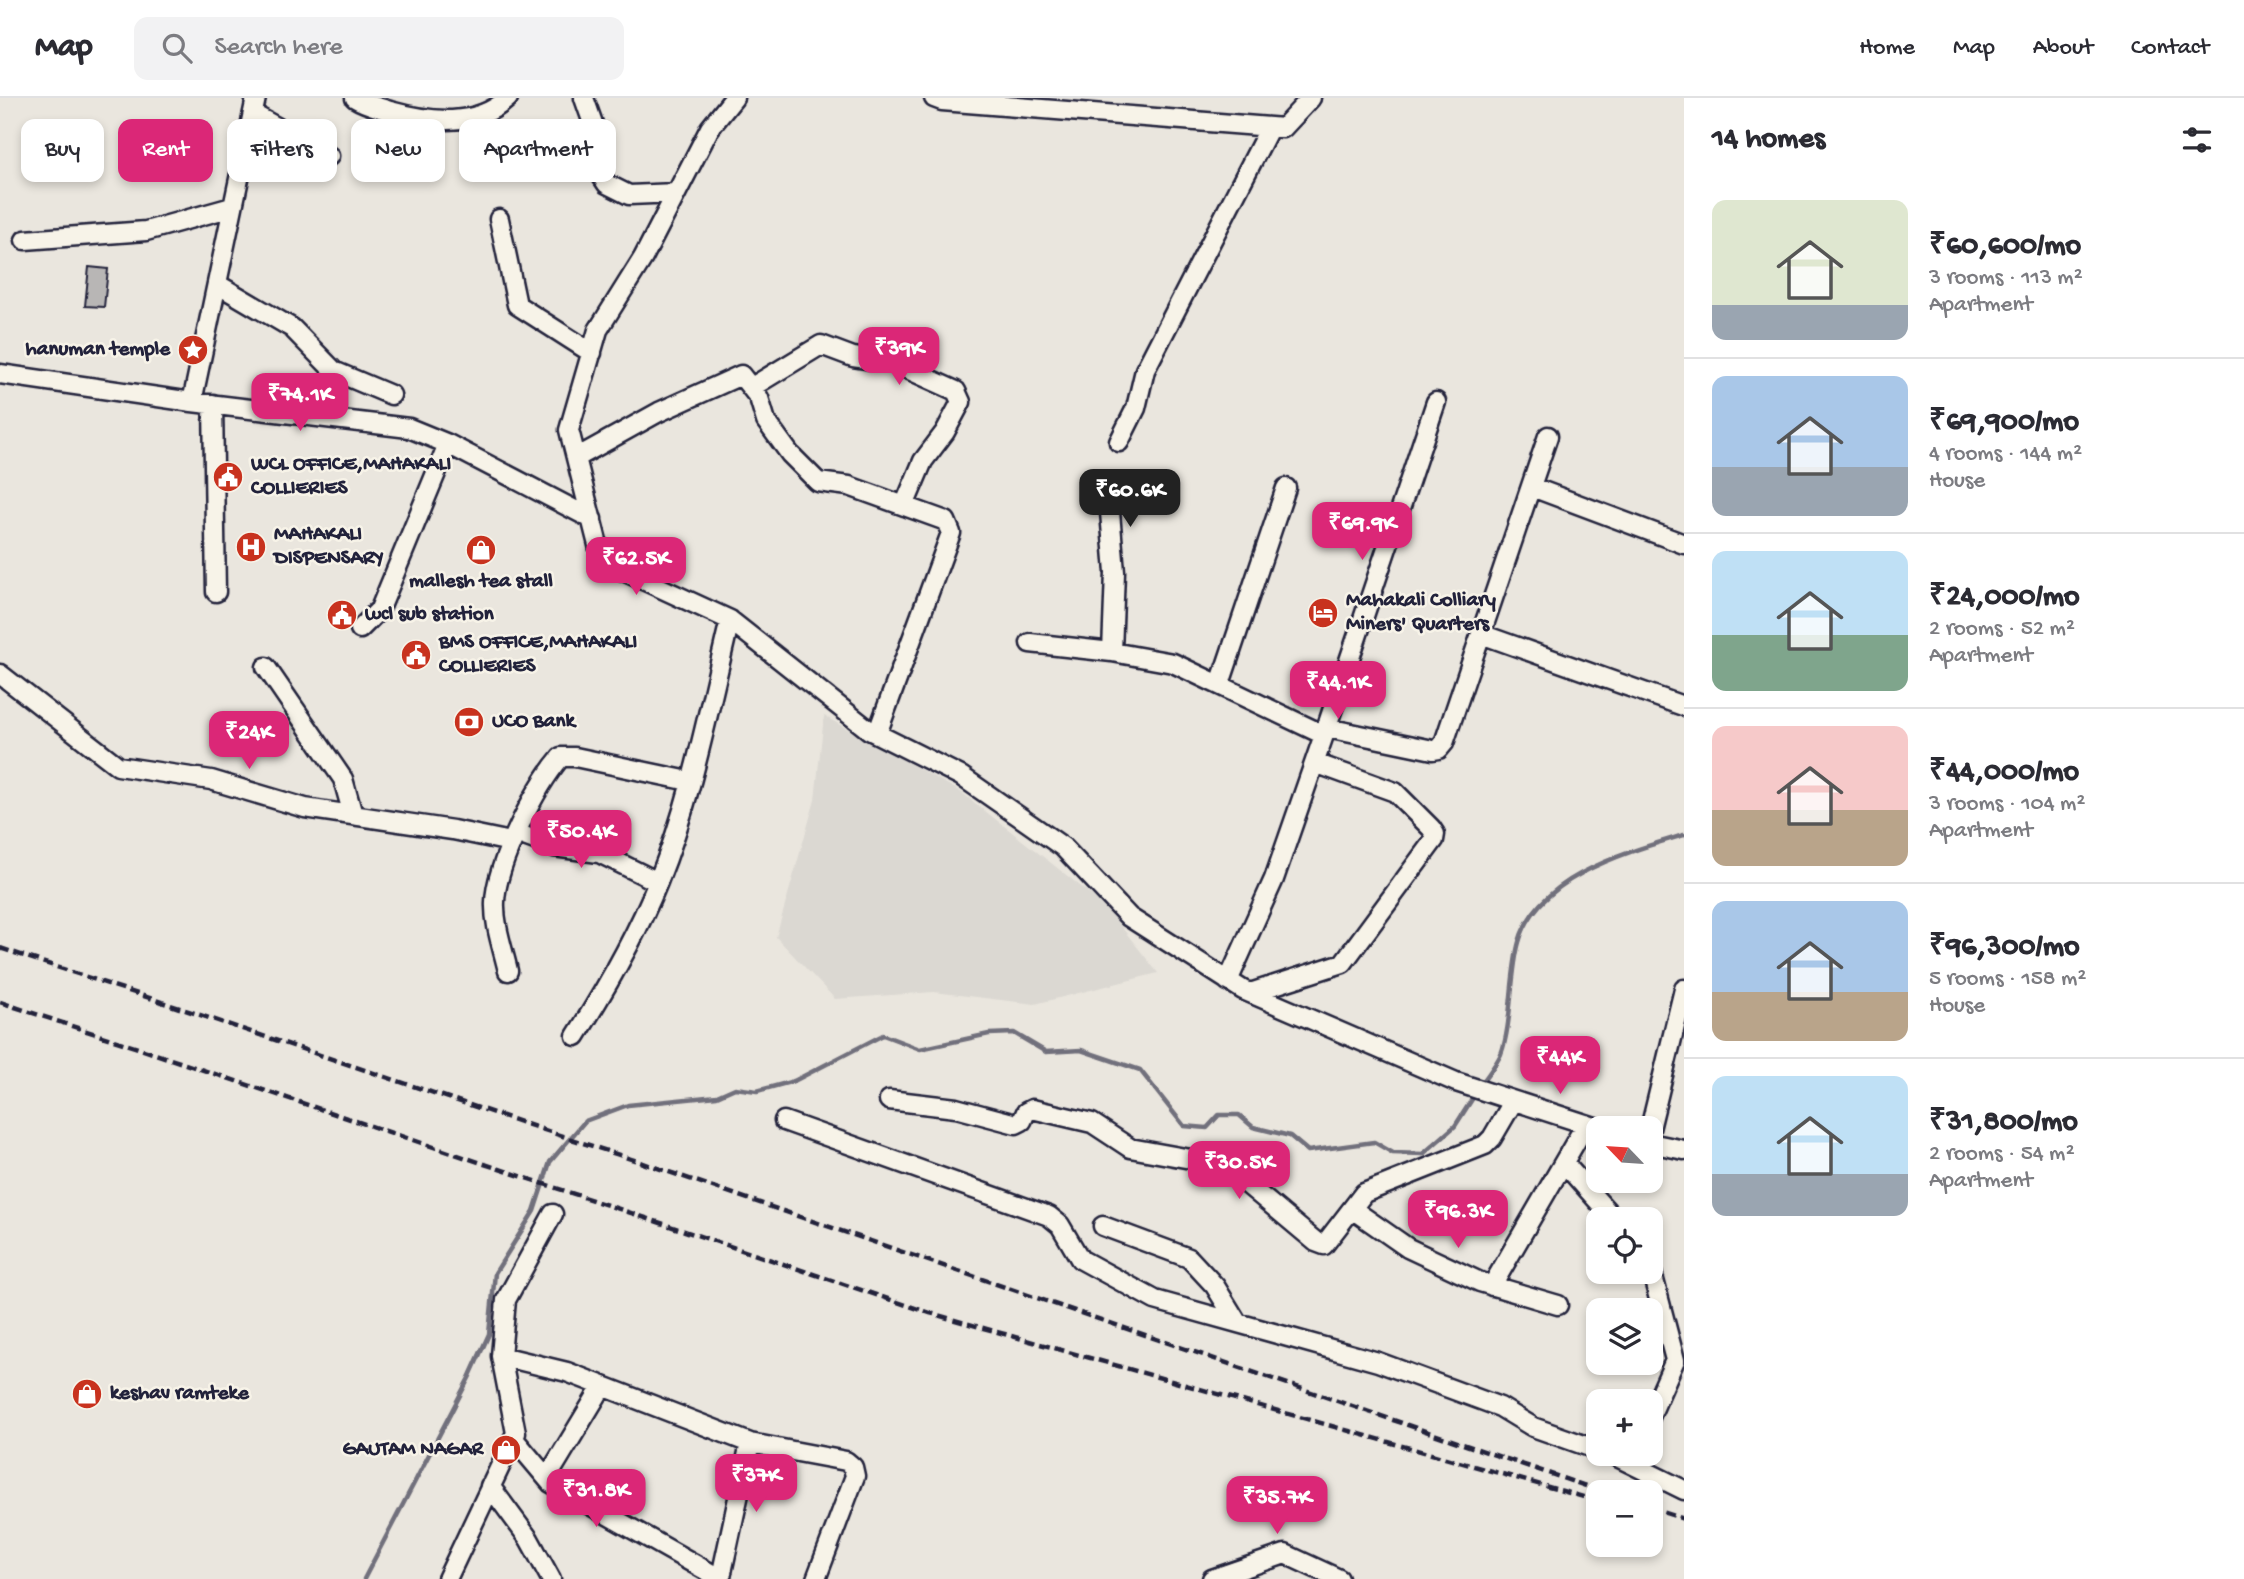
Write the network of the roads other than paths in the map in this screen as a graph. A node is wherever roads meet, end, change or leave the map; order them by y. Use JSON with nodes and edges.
{"nodes":[{"id":1,"x":355,"y":98,"type":"edge"},
{"id":2,"x":508,"y":98,"type":"edge"},
{"id":3,"x":584,"y":98,"type":"edge"},
{"id":4,"x":734,"y":98,"type":"edge"},
{"id":5,"x":934,"y":98,"type":"edge"},
{"id":6,"x":1311,"y":98,"type":"edge"},
{"id":7,"x":255,"y":106,"type":"edge"},
{"id":8,"x":274,"y":119,"type":"edge"},
{"id":9,"x":1270,"y":127,"type":"junction"},
{"id":10,"x":676,"y":193,"type":"junction"},
{"id":11,"x":232,"y":207,"type":"junction"},
{"id":12,"x":499,"y":219,"type":"dead end"},
{"id":13,"x":25,"y":240,"type":"dead end"},
{"id":14,"x":217,"y":285,"type":"junction"},
{"id":15,"x":592,"y":353,"type":"junction"},
{"id":16,"x":0,"y":374,"type":"edge"},
{"id":17,"x":752,"y":387,"type":"junction"},
{"id":18,"x":391,"y":395,"type":"dead end"},
{"id":19,"x":191,"y":402,"type":"junction"},
{"id":20,"x":1436,"y":402,"type":"dead end"},
{"id":21,"x":213,"y":404,"type":"junction"},
{"id":22,"x":1548,"y":436,"type":"dead end"},
{"id":23,"x":1119,"y":442,"type":"dead end"},
{"id":24,"x":447,"y":444,"type":"junction"},
{"id":25,"x":576,"y":457,"type":"junction"},
{"id":26,"x":1532,"y":486,"type":"junction"},
{"id":27,"x":1108,"y":488,"type":"dead end"},
{"id":28,"x":1286,"y":488,"type":"dead end"},
{"id":29,"x":904,"y":506,"type":"junction"},
{"id":30,"x":592,"y":519,"type":"junction"},
{"id":31,"x":1684,"y":544,"type":"edge"},
{"id":32,"x":216,"y":592,"type":"dead end"},
{"id":33,"x":730,"y":620,"type":"junction"},
{"id":34,"x":360,"y":629,"type":"dead end"},
{"id":35,"x":1481,"y":634,"type":"junction"},
{"id":36,"x":1030,"y":643,"type":"dead end"},
{"id":37,"x":1112,"y":652,"type":"junction"},
{"id":38,"x":266,"y":667,"type":"dead end"},
{"id":39,"x":0,"y":674,"type":"edge"},
{"id":40,"x":1220,"y":684,"type":"junction"},
{"id":41,"x":1683,"y":706,"type":"edge"},
{"id":42,"x":1325,"y":732,"type":"junction"},
{"id":43,"x":877,"y":734,"type":"junction"},
{"id":44,"x":1315,"y":762,"type":"junction"},
{"id":45,"x":689,"y":781,"type":"junction"},
{"id":46,"x":354,"y":815,"type":"junction"},
{"id":47,"x":513,"y":837,"type":"junction"},
{"id":48,"x":658,"y":882,"type":"junction"},
{"id":49,"x":508,"y":971,"type":"dead end"},
{"id":50,"x":1228,"y":981,"type":"junction"},
{"id":51,"x":1684,"y":989,"type":"edge"},
{"id":52,"x":1250,"y":993,"type":"junction"},
{"id":53,"x":576,"y":1037,"type":"dead end"},
{"id":54,"x":889,"y":1100,"type":"dead end"},
{"id":55,"x":1511,"y":1101,"type":"junction"},
{"id":56,"x":1653,"y":1116,"type":"edge"},
{"id":57,"x":784,"y":1121,"type":"dead end"},
{"id":58,"x":1586,"y":1124,"type":"edge"},
{"id":59,"x":1586,"y":1135,"type":"edge"},
{"id":60,"x":1663,"y":1146,"type":"edge"},
{"id":61,"x":1684,"y":1150,"type":"edge"},
{"id":62,"x":1564,"y":1163,"type":"junction"},
{"id":63,"x":1603,"y":1207,"type":"edge"},
{"id":64,"x":1352,"y":1209,"type":"junction"},
{"id":65,"x":553,"y":1214,"type":"dead end"},
{"id":66,"x":1103,"y":1226,"type":"dead end"},
{"id":67,"x":1655,"y":1284,"type":"edge"},
{"id":68,"x":1492,"y":1286,"type":"junction"},
{"id":69,"x":1558,"y":1306,"type":"dead end"},
{"id":70,"x":1237,"y":1322,"type":"junction"},
{"id":71,"x":501,"y":1356,"type":"junction"},
{"id":72,"x":602,"y":1387,"type":"junction"},
{"id":73,"x":1662,"y":1389,"type":"edge"},
{"id":74,"x":514,"y":1440,"type":"junction"},
{"id":75,"x":750,"y":1443,"type":"junction"},
{"id":76,"x":1586,"y":1446,"type":"edge"},
{"id":77,"x":1645,"y":1466,"type":"edge"},
{"id":78,"x":547,"y":1478,"type":"junction"},
{"id":79,"x":489,"y":1486,"type":"junction"},
{"id":80,"x":1684,"y":1490,"type":"edge"},
{"id":81,"x":721,"y":1578,"type":"edge"},
{"id":82,"x":447,"y":1579,"type":"edge"},
{"id":83,"x":551,"y":1579,"type":"edge"},
{"id":84,"x":816,"y":1579,"type":"edge"},
{"id":85,"x":1212,"y":1579,"type":"edge"},
{"id":86,"x":1339,"y":1579,"type":"edge"}],
"edges":[{"from":1,"to":2,"type":"street"},
{"from":3,"to":10,"type":"street"},
{"from":4,"to":10,"type":"street"},
{"from":5,"to":9,"type":"street"},
{"from":6,"to":9,"type":"street"},
{"from":7,"to":8,"type":"street"},
{"from":7,"to":11,"type":"street"},
{"from":9,"to":23,"type":"street"},
{"from":10,"to":15,"type":"street"},
{"from":11,"to":13,"type":"street"},
{"from":11,"to":14,"type":"street"},
{"from":12,"to":15,"type":"street"},
{"from":14,"to":18,"type":"street"},
{"from":14,"to":19,"type":"street"},
{"from":15,"to":25,"type":"street"},
{"from":16,"to":19,"type":"street"},
{"from":17,"to":25,"type":"street"},
{"from":17,"to":29,"type":"street"},
{"from":17,"to":29,"type":"street"},
{"from":19,"to":21,"type":"street"},
{"from":20,"to":42,"type":"street"},
{"from":21,"to":24,"type":"street"},
{"from":21,"to":32,"type":"street"},
{"from":22,"to":26,"type":"street"},
{"from":24,"to":30,"type":"street"},
{"from":24,"to":34,"type":"street"},
{"from":25,"to":30,"type":"street"},
{"from":26,"to":31,"type":"street"},
{"from":26,"to":35,"type":"street"},
{"from":27,"to":37,"type":"street"},
{"from":28,"to":40,"type":"street"},
{"from":29,"to":43,"type":"street"},
{"from":30,"to":33,"type":"street"},
{"from":33,"to":43,"type":"street"},
{"from":33,"to":45,"type":"street"},
{"from":35,"to":41,"type":"street"},
{"from":35,"to":42,"type":"street"},
{"from":36,"to":37,"type":"street"},
{"from":37,"to":40,"type":"street"},
{"from":38,"to":46,"type":"street"},
{"from":39,"to":46,"type":"street"},
{"from":40,"to":42,"type":"street"},
{"from":42,"to":44,"type":"street"},
{"from":43,"to":50,"type":"street"},
{"from":44,"to":50,"type":"street"},
{"from":44,"to":52,"type":"street"},
{"from":45,"to":47,"type":"street"},
{"from":45,"to":48,"type":"street"},
{"from":46,"to":47,"type":"street"},
{"from":47,"to":48,"type":"street"},
{"from":47,"to":49,"type":"street"},
{"from":48,"to":53,"type":"street"},
{"from":50,"to":52,"type":"street"},
{"from":51,"to":56,"type":"street"},
{"from":52,"to":55,"type":"street"},
{"from":54,"to":64,"type":"street"},
{"from":55,"to":58,"type":"street"},
{"from":55,"to":64,"type":"street"},
{"from":57,"to":70,"type":"street"},
{"from":59,"to":62,"type":"street"},
{"from":60,"to":61,"type":"street"},
{"from":62,"to":63,"type":"street"},
{"from":62,"to":68,"type":"street"},
{"from":64,"to":68,"type":"street"},
{"from":65,"to":71,"type":"street"},
{"from":66,"to":70,"type":"street"},
{"from":67,"to":73,"type":"street"},
{"from":68,"to":69,"type":"street"},
{"from":70,"to":76,"type":"street"},
{"from":71,"to":72,"type":"street"},
{"from":71,"to":74,"type":"street"},
{"from":72,"to":75,"type":"street"},
{"from":72,"to":78,"type":"street"},
{"from":74,"to":78,"type":"street"},
{"from":74,"to":79,"type":"street"},
{"from":75,"to":81,"type":"street"},
{"from":75,"to":84,"type":"street"},
{"from":77,"to":80,"type":"street"},
{"from":78,"to":81,"type":"street"},
{"from":79,"to":82,"type":"street"},
{"from":79,"to":83,"type":"street"},
{"from":85,"to":86,"type":"street"}]}
